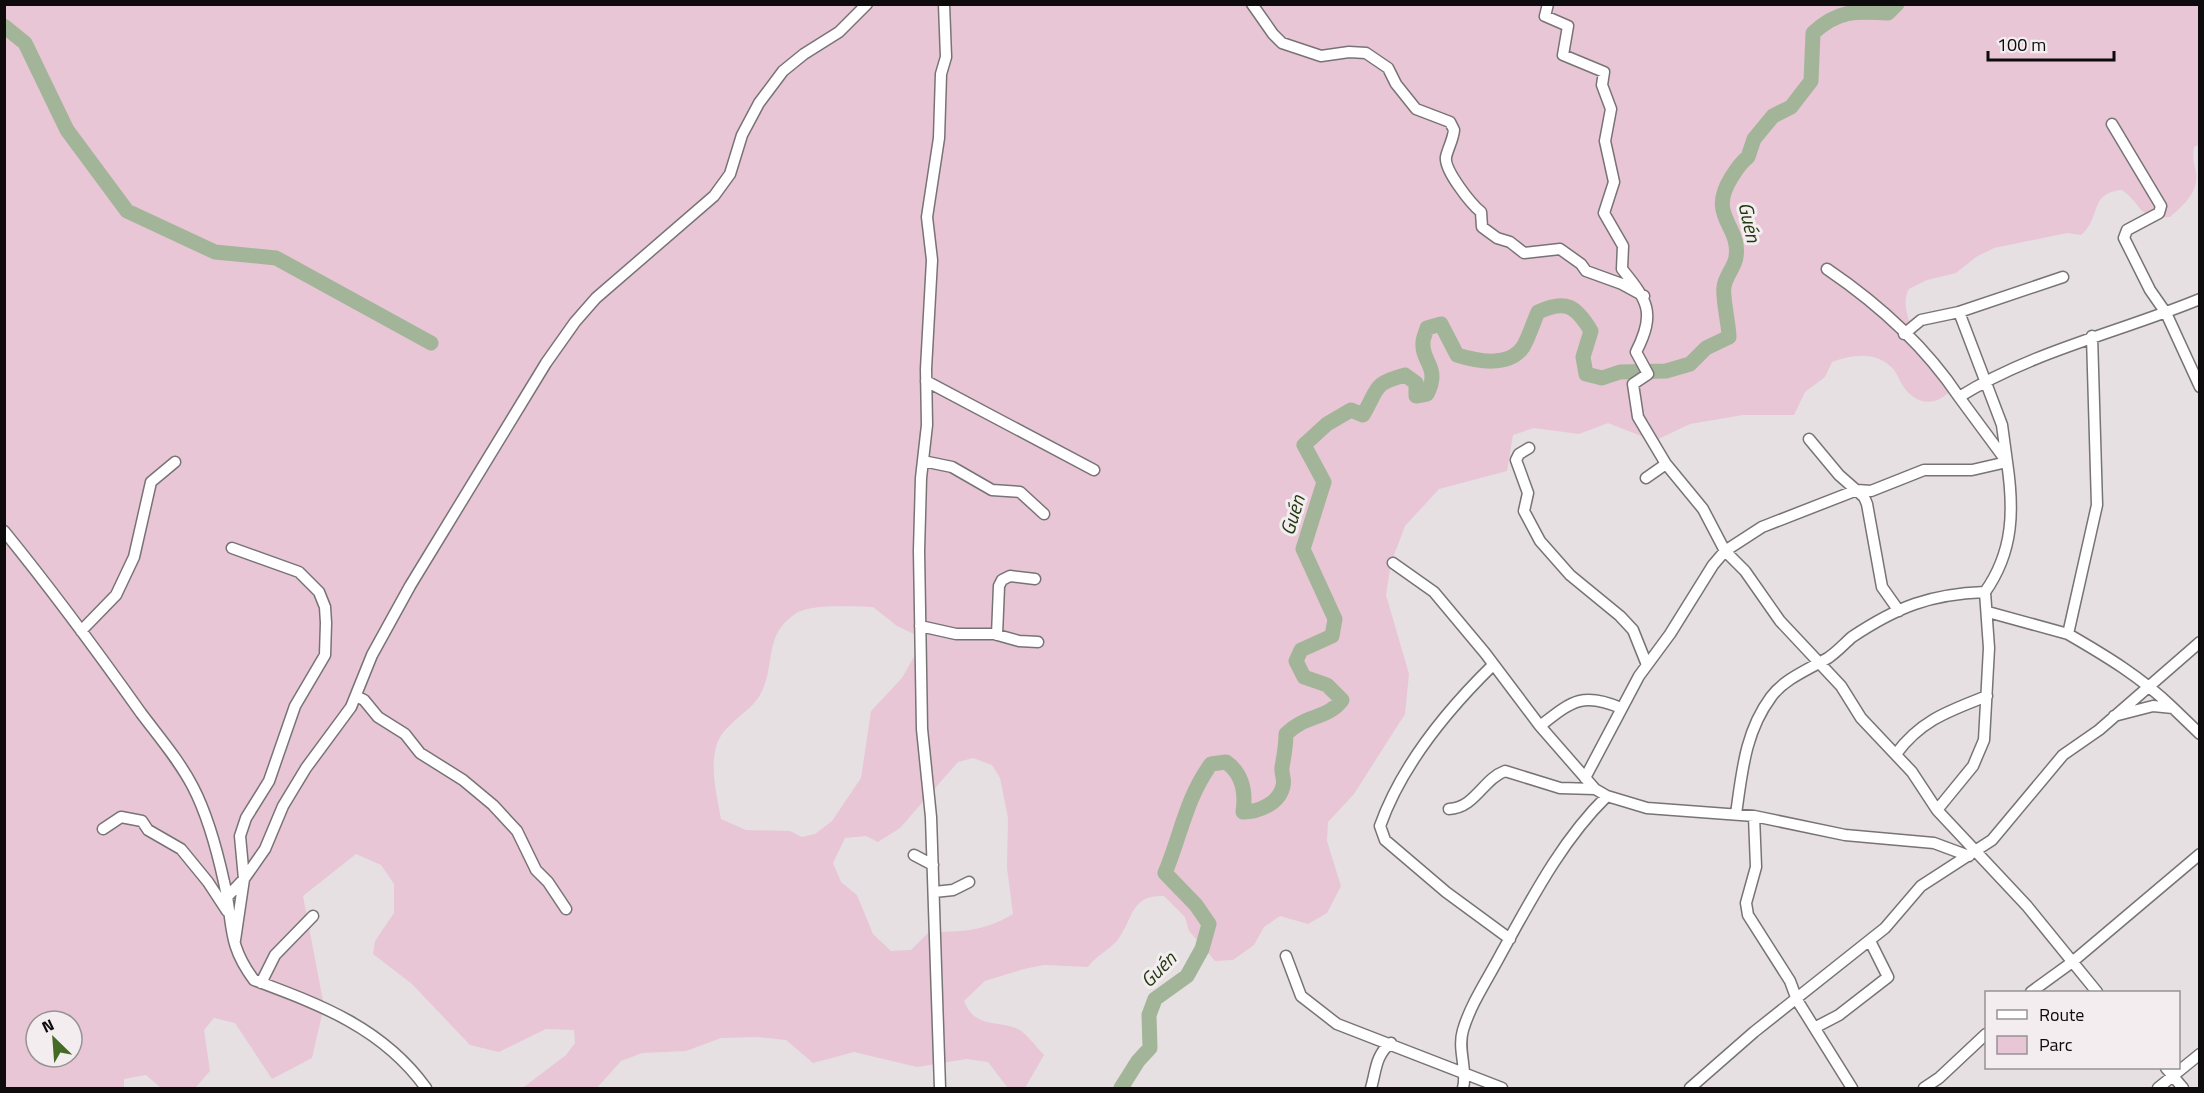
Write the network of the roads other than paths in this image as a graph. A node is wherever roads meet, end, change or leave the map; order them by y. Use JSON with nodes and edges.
{"nodes":[{"id":1,"x":867,"y":4,"type":"edge"},
{"id":2,"x":944,"y":4,"type":"edge"},
{"id":3,"x":1252,"y":4,"type":"edge"},
{"id":4,"x":1548,"y":4,"type":"edge"},
{"id":5,"x":2112,"y":124,"type":"dead end"},
{"id":6,"x":1827,"y":269,"type":"dead end"},
{"id":7,"x":2063,"y":277,"type":"dead end"},
{"id":8,"x":1644,"y":296,"type":"junction"},
{"id":9,"x":2199,"y":298,"type":"edge"},
{"id":10,"x":1959,"y":312,"type":"junction"},
{"id":11,"x":2166,"y":312,"type":"junction"},
{"id":12,"x":1904,"y":334,"type":"junction"},
{"id":13,"x":2092,"y":336,"type":"junction"},
{"id":14,"x":926,"y":381,"type":"junction"},
{"id":15,"x":1985,"y":381,"type":"junction"},
{"id":16,"x":2199,"y":387,"type":"edge"},
{"id":17,"x":1959,"y":397,"type":"junction"},
{"id":18,"x":1809,"y":439,"type":"dead end"},
{"id":19,"x":1529,"y":448,"type":"dead end"},
{"id":20,"x":923,"y":461,"type":"junction"},
{"id":21,"x":174,"y":462,"type":"dead end"},
{"id":22,"x":2007,"y":462,"type":"junction"},
{"id":23,"x":1666,"y":464,"type":"junction"},
{"id":24,"x":1094,"y":470,"type":"dead end"},
{"id":25,"x":1646,"y":478,"type":"dead end"},
{"id":26,"x":1857,"y":490,"type":"junction"},
{"id":27,"x":1044,"y":514,"type":"dead end"},
{"id":28,"x":4,"y":531,"type":"edge"},
{"id":29,"x":232,"y":548,"type":"dead end"},
{"id":30,"x":1725,"y":551,"type":"junction"},
{"id":31,"x":1393,"y":563,"type":"dead end"},
{"id":32,"x":1035,"y":579,"type":"dead end"},
{"id":33,"x":1985,"y":592,"type":"junction"},
{"id":34,"x":1899,"y":611,"type":"junction"},
{"id":35,"x":1988,"y":612,"type":"junction"},
{"id":36,"x":920,"y":626,"type":"junction"},
{"id":37,"x":81,"y":631,"type":"junction"},
{"id":38,"x":2068,"y":634,"type":"junction"},
{"id":39,"x":997,"y":635,"type":"junction"},
{"id":40,"x":1038,"y":642,"type":"dead end"},
{"id":41,"x":2199,"y":642,"type":"edge"},
{"id":42,"x":1819,"y":663,"type":"junction"},
{"id":43,"x":1647,"y":664,"type":"junction"},
{"id":44,"x":1493,"y":665,"type":"junction"},
{"id":45,"x":2150,"y":686,"type":"junction"},
{"id":46,"x":356,"y":696,"type":"junction"},
{"id":47,"x":1987,"y":696,"type":"junction"},
{"id":48,"x":1621,"y":708,"type":"junction"},
{"id":49,"x":2173,"y":708,"type":"junction"},
{"id":50,"x":2113,"y":716,"type":"junction"},
{"id":51,"x":1540,"y":726,"type":"junction"},
{"id":52,"x":2199,"y":734,"type":"edge"},
{"id":53,"x":1896,"y":754,"type":"junction"},
{"id":54,"x":1585,"y":778,"type":"junction"},
{"id":55,"x":1595,"y":789,"type":"junction"},
{"id":56,"x":1607,"y":796,"type":"junction"},
{"id":57,"x":1449,"y":808,"type":"dead end"},
{"id":58,"x":1937,"y":810,"type":"junction"},
{"id":59,"x":1737,"y":814,"type":"junction"},
{"id":60,"x":1754,"y":816,"type":"junction"},
{"id":61,"x":103,"y":829,"type":"dead end"},
{"id":62,"x":1973,"y":854,"type":"junction"},
{"id":63,"x":2199,"y":854,"type":"edge"},
{"id":64,"x":915,"y":855,"type":"dead end"},
{"id":65,"x":933,"y":865,"type":"junction"},
{"id":66,"x":244,"y":879,"type":"junction"},
{"id":67,"x":969,"y":882,"type":"dead end"},
{"id":68,"x":934,"y":892,"type":"junction"},
{"id":69,"x":227,"y":897,"type":"junction"},
{"id":70,"x":566,"y":909,"type":"dead end"},
{"id":71,"x":229,"y":914,"type":"junction"},
{"id":72,"x":313,"y":916,"type":"dead end"},
{"id":73,"x":1510,"y":939,"type":"junction"},
{"id":74,"x":1870,"y":941,"type":"junction"},
{"id":75,"x":234,"y":946,"type":"junction"},
{"id":76,"x":1286,"y":956,"type":"dead end"},
{"id":77,"x":2071,"y":963,"type":"junction"},
{"id":78,"x":261,"y":982,"type":"junction"},
{"id":79,"x":2034,"y":991,"type":"edge"},
{"id":80,"x":2095,"y":991,"type":"edge"},
{"id":81,"x":1797,"y":1000,"type":"junction"},
{"id":82,"x":1816,"y":1027,"type":"junction"},
{"id":83,"x":1985,"y":1035,"type":"edge"},
{"id":84,"x":1391,"y":1043,"type":"junction"},
{"id":85,"x":2199,"y":1054,"type":"edge"},
{"id":86,"x":2180,"y":1065,"type":"edge"},
{"id":87,"x":1463,"y":1072,"type":"junction"},
{"id":88,"x":2169,"y":1072,"type":"edge"},
{"id":89,"x":426,"y":1089,"type":"edge"},
{"id":90,"x":940,"y":1089,"type":"edge"},
{"id":91,"x":1371,"y":1089,"type":"edge"},
{"id":92,"x":1463,"y":1089,"type":"edge"},
{"id":93,"x":1502,"y":1089,"type":"edge"},
{"id":94,"x":1690,"y":1089,"type":"edge"},
{"id":95,"x":1851,"y":1089,"type":"edge"},
{"id":96,"x":1924,"y":1089,"type":"edge"},
{"id":97,"x":2158,"y":1089,"type":"edge"},
{"id":98,"x":2183,"y":1089,"type":"edge"}],
"edges":[{"from":1,"to":46,"type":"street"},
{"from":2,"to":14,"type":"street"},
{"from":3,"to":8,"type":"street"},
{"from":4,"to":8,"type":"street"},
{"from":5,"to":11,"type":"street"},
{"from":6,"to":12,"type":"street"},
{"from":7,"to":10,"type":"street"},
{"from":8,"to":23,"type":"street"},
{"from":9,"to":11,"type":"street"},
{"from":10,"to":12,"type":"street"},
{"from":10,"to":15,"type":"street"},
{"from":11,"to":13,"type":"street"},
{"from":11,"to":16,"type":"street"},
{"from":12,"to":17,"type":"street"},
{"from":13,"to":15,"type":"street"},
{"from":13,"to":38,"type":"street"},
{"from":14,"to":20,"type":"street"},
{"from":14,"to":24,"type":"street"},
{"from":15,"to":17,"type":"street"},
{"from":15,"to":22,"type":"street"},
{"from":17,"to":22,"type":"street"},
{"from":18,"to":26,"type":"street"},
{"from":19,"to":43,"type":"street"},
{"from":20,"to":27,"type":"street"},
{"from":20,"to":36,"type":"street"},
{"from":21,"to":37,"type":"street"},
{"from":22,"to":26,"type":"street"},
{"from":22,"to":33,"type":"street"},
{"from":23,"to":25,"type":"street"},
{"from":23,"to":30,"type":"street"},
{"from":26,"to":30,"type":"street"},
{"from":26,"to":34,"type":"street"},
{"from":28,"to":37,"type":"street"},
{"from":29,"to":66,"type":"street"},
{"from":30,"to":42,"type":"street"},
{"from":30,"to":43,"type":"street"},
{"from":31,"to":44,"type":"street"},
{"from":32,"to":39,"type":"street"},
{"from":33,"to":34,"type":"street"},
{"from":33,"to":35,"type":"street"},
{"from":34,"to":42,"type":"street"},
{"from":35,"to":38,"type":"street"},
{"from":35,"to":47,"type":"street"},
{"from":36,"to":39,"type":"street"},
{"from":36,"to":65,"type":"street"},
{"from":37,"to":69,"type":"street"},
{"from":38,"to":45,"type":"street"},
{"from":39,"to":40,"type":"street"},
{"from":41,"to":45,"type":"street"},
{"from":42,"to":53,"type":"street"},
{"from":42,"to":59,"type":"street"},
{"from":43,"to":48,"type":"street"},
{"from":44,"to":51,"type":"street"},
{"from":44,"to":73,"type":"street"},
{"from":45,"to":49,"type":"street"},
{"from":45,"to":50,"type":"street"},
{"from":46,"to":66,"type":"street"},
{"from":46,"to":70,"type":"street"},
{"from":47,"to":53,"type":"street"},
{"from":47,"to":58,"type":"street"},
{"from":48,"to":51,"type":"street"},
{"from":48,"to":54,"type":"street"},
{"from":49,"to":50,"type":"street"},
{"from":49,"to":52,"type":"street"},
{"from":50,"to":62,"type":"street"},
{"from":51,"to":54,"type":"street"},
{"from":53,"to":58,"type":"street"},
{"from":54,"to":55,"type":"street"},
{"from":55,"to":56,"type":"street"},
{"from":55,"to":57,"type":"street"},
{"from":56,"to":59,"type":"street"},
{"from":56,"to":73,"type":"street"},
{"from":58,"to":62,"type":"street"},
{"from":59,"to":60,"type":"street"},
{"from":60,"to":62,"type":"street"},
{"from":60,"to":81,"type":"street"},
{"from":61,"to":71,"type":"street"},
{"from":62,"to":74,"type":"street"},
{"from":62,"to":77,"type":"street"},
{"from":63,"to":77,"type":"street"},
{"from":64,"to":65,"type":"street"},
{"from":65,"to":68,"type":"street"},
{"from":66,"to":69,"type":"street"},
{"from":66,"to":75,"type":"street"},
{"from":67,"to":68,"type":"street"},
{"from":68,"to":90,"type":"street"},
{"from":69,"to":71,"type":"street"},
{"from":71,"to":75,"type":"street"},
{"from":72,"to":78,"type":"street"},
{"from":73,"to":87,"type":"street"},
{"from":74,"to":81,"type":"street"},
{"from":74,"to":82,"type":"street"},
{"from":75,"to":78,"type":"street"},
{"from":76,"to":84,"type":"street"},
{"from":77,"to":79,"type":"street"},
{"from":77,"to":80,"type":"street"},
{"from":78,"to":89,"type":"street"},
{"from":81,"to":82,"type":"street"},
{"from":81,"to":94,"type":"street"},
{"from":82,"to":95,"type":"street"},
{"from":83,"to":96,"type":"street"},
{"from":84,"to":87,"type":"street"},
{"from":84,"to":91,"type":"street"},
{"from":85,"to":86,"type":"street"},
{"from":87,"to":92,"type":"street"},
{"from":87,"to":93,"type":"street"},
{"from":88,"to":97,"type":"street"},
{"from":88,"to":98,"type":"street"}]}
